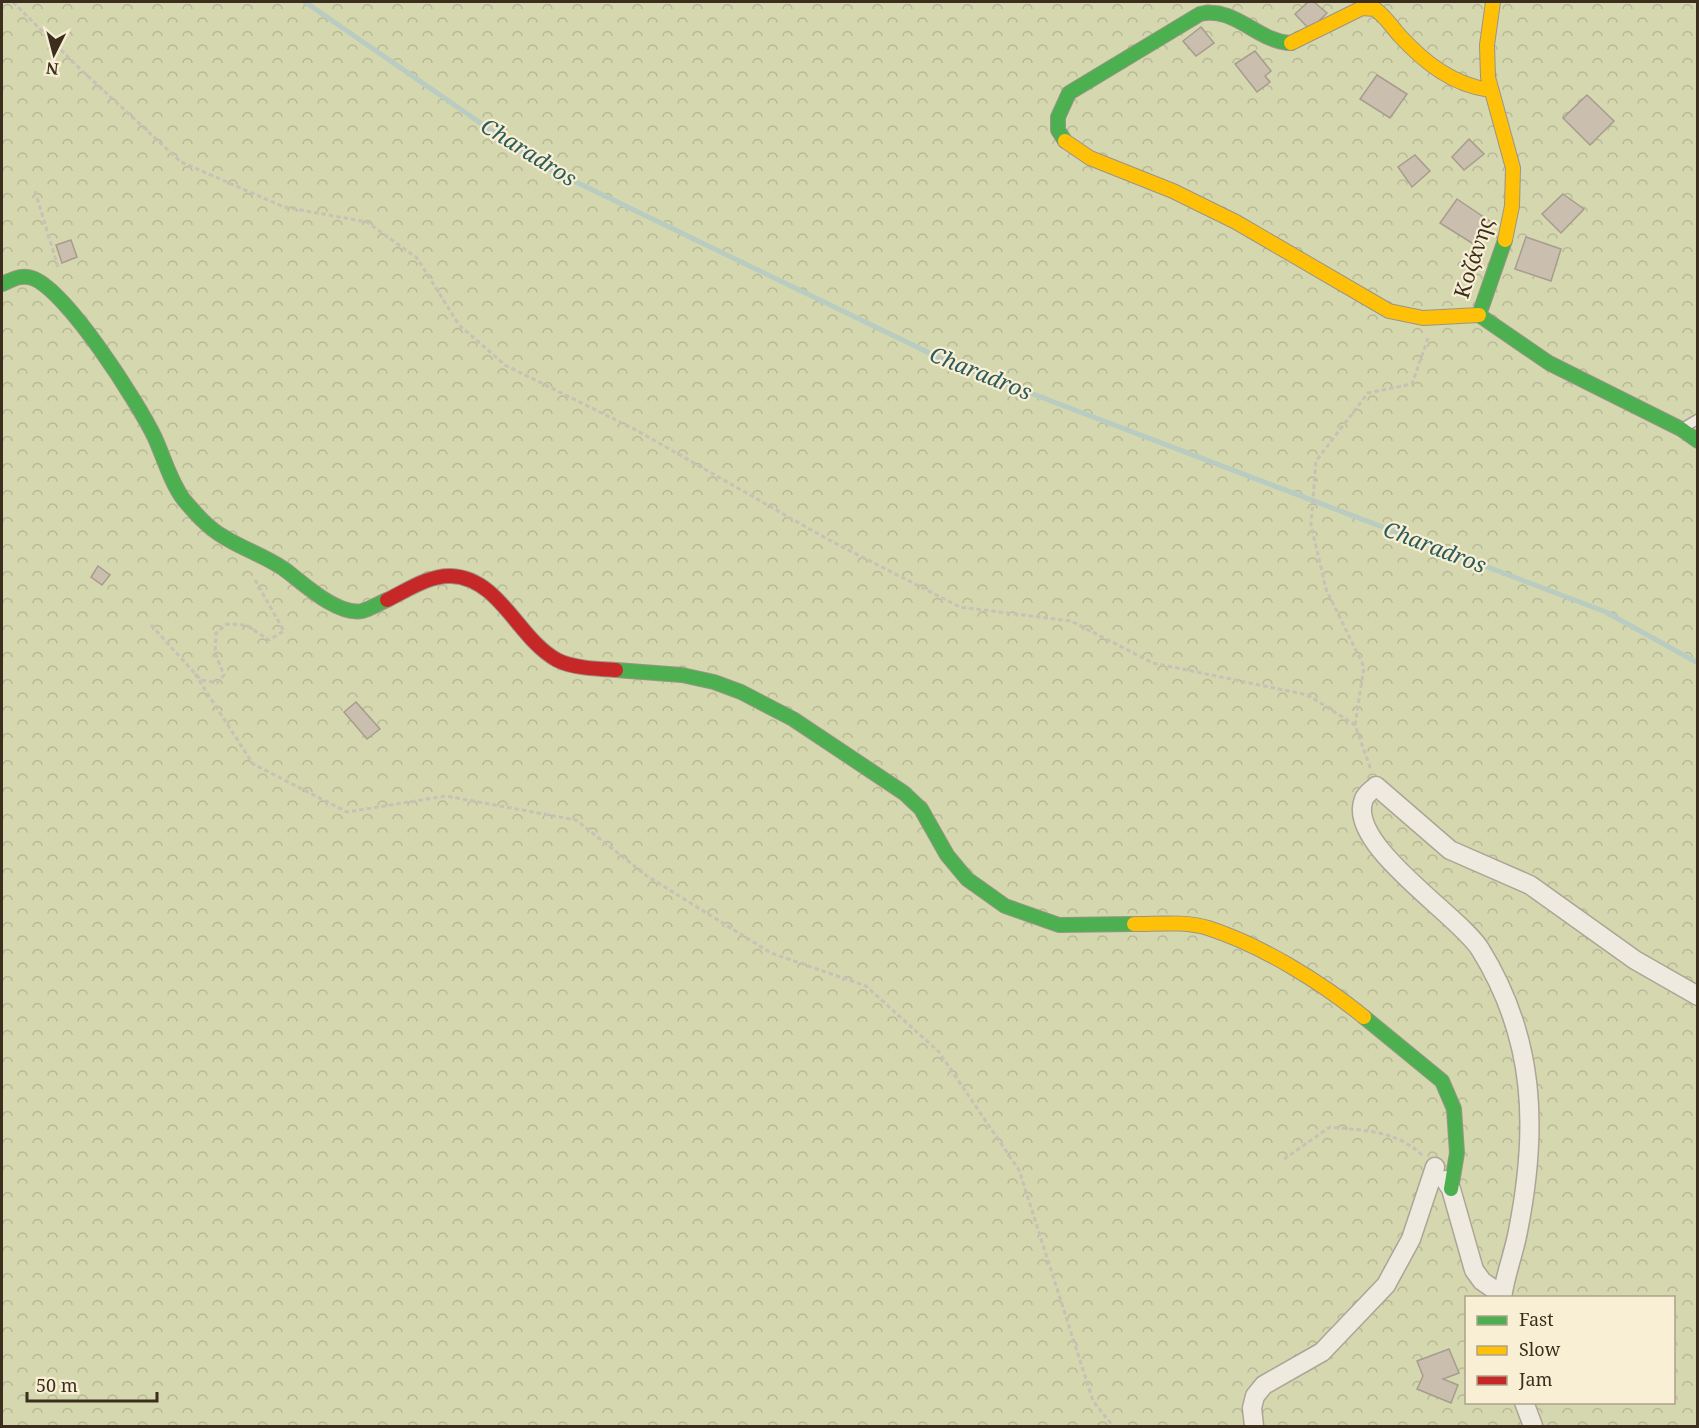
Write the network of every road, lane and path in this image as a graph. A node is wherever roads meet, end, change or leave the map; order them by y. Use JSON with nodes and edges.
{"nodes":[{"id":1,"x":14,"y":2,"type":"edge"},
{"id":2,"x":1493,"y":2,"type":"edge"},
{"id":3,"x":1490,"y":90,"type":"junction"},
{"id":4,"x":35,"y":191,"type":"dead end"},
{"id":5,"x":61,"y":273,"type":"dead end"},
{"id":6,"x":2,"y":284,"type":"edge"},
{"id":7,"x":1479,"y":315,"type":"junction"},
{"id":8,"x":1431,"y":320,"type":"junction"},
{"id":9,"x":1698,"y":419,"type":"edge"},
{"id":10,"x":1681,"y":429,"type":"junction"},
{"id":11,"x":1698,"y":441,"type":"edge"},
{"id":12,"x":257,"y":555,"type":"junction"},
{"id":13,"x":151,"y":626,"type":"dead end"},
{"id":14,"x":195,"y":674,"type":"junction"},
{"id":15,"x":1355,"y":725,"type":"junction"},
{"id":16,"x":1376,"y":786,"type":"junction"},
{"id":17,"x":1698,"y":996,"type":"edge"},
{"id":18,"x":1284,"y":1159,"type":"dead end"},
{"id":19,"x":1435,"y":1167,"type":"junction"},
{"id":20,"x":1451,"y":1189,"type":"junction"},
{"id":21,"x":1502,"y":1296,"type":"edge"},
{"id":22,"x":1525,"y":1404,"type":"edge"},
{"id":23,"x":1113,"y":1426,"type":"edge"},
{"id":24,"x":1254,"y":1426,"type":"edge"},
{"id":25,"x":1533,"y":1426,"type":"edge"}],
"edges":[{"from":1,"to":15,"type":"path"},
{"from":2,"to":3,"type":"street","name":"Κοζάνης"},
{"from":3,"to":7,"type":"street","name":"Κοζάνης"},
{"from":3,"to":8,"type":"street"},
{"from":4,"to":5,"type":"path"},
{"from":6,"to":12,"type":"street"},
{"from":7,"to":8,"type":"street"},
{"from":7,"to":10,"type":"street","name":"Κοζάνης"},
{"from":8,"to":15,"type":"path"},
{"from":9,"to":10,"type":"lane"},
{"from":10,"to":11,"type":"street","name":"Κοζάνης"},
{"from":12,"to":14,"type":"path"},
{"from":12,"to":20,"type":"street"},
{"from":13,"to":14,"type":"path"},
{"from":14,"to":23,"type":"path"},
{"from":15,"to":16,"type":"path"},
{"from":16,"to":17,"type":"street"},
{"from":16,"to":21,"type":"street"},
{"from":18,"to":19,"type":"path"},
{"from":19,"to":20,"type":"street"},
{"from":19,"to":24,"type":"street"},
{"from":20,"to":21,"type":"street"},
{"from":22,"to":25,"type":"street"}]}
